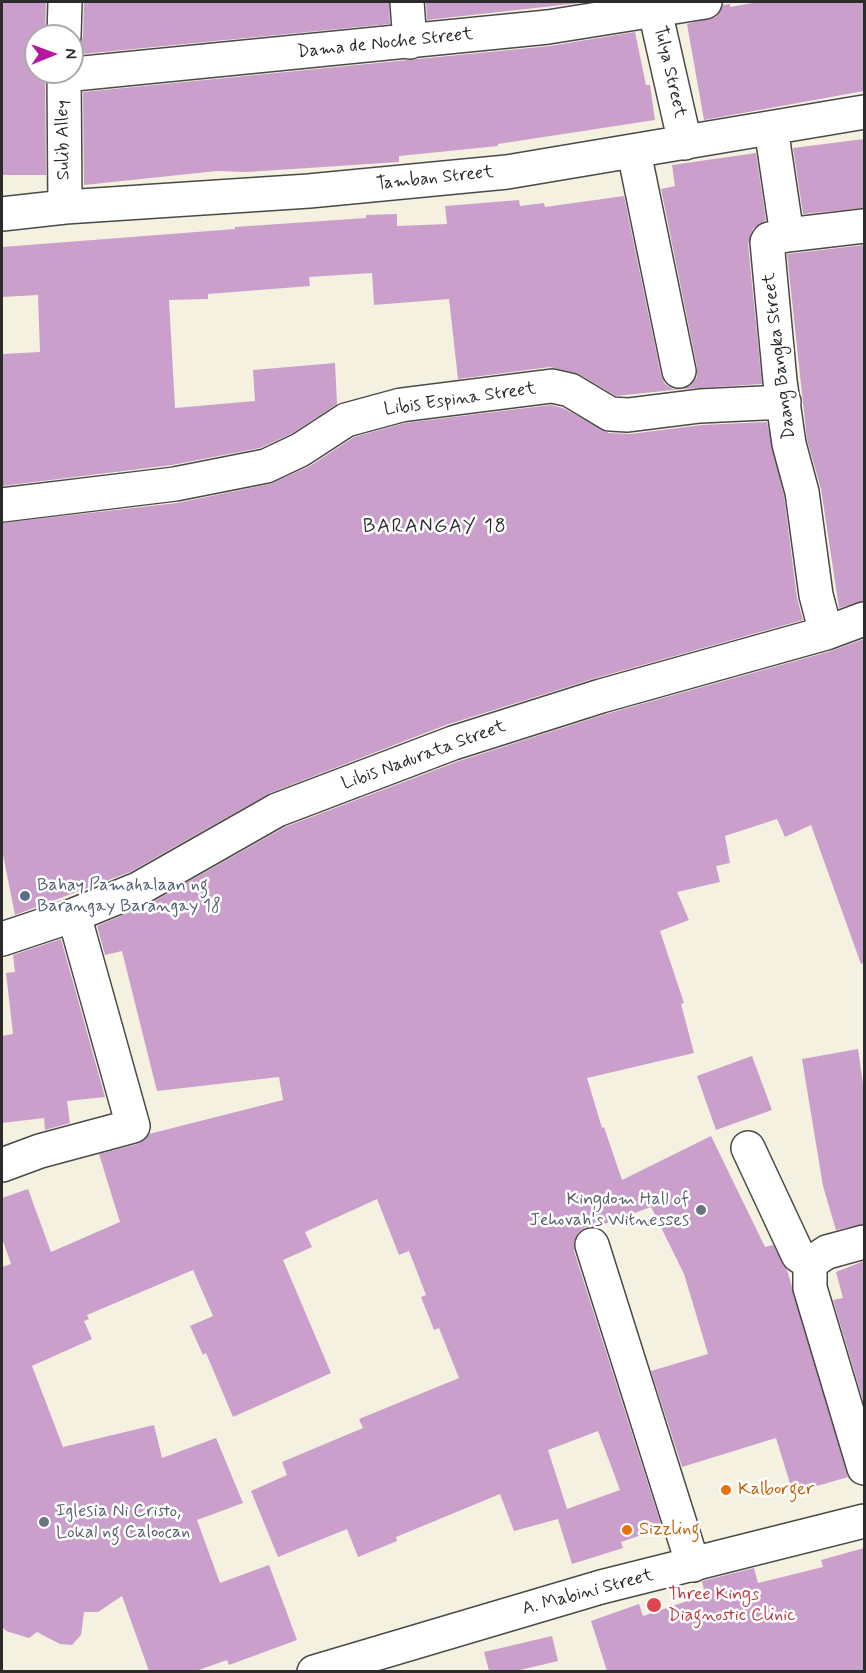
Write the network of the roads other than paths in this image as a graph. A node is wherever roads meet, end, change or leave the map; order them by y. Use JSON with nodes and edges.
{"nodes":[{"id":1,"x":65,"y":2,"type":"edge"},
{"id":2,"x":406,"y":2,"type":"edge"},
{"id":3,"x":705,"y":2,"type":"edge"},
{"id":4,"x":654,"y":6,"type":"edge"},
{"id":5,"x":64,"y":24,"type":"edge"},
{"id":6,"x":410,"y":42,"type":"junction"},
{"id":7,"x":84,"y":71,"type":"edge"},
{"id":8,"x":64,"y":84,"type":"edge"},
{"id":9,"x":864,"y":112,"type":"edge"},
{"id":10,"x":685,"y":143,"type":"junction"},
{"id":11,"x":774,"y":144,"type":"junction"},
{"id":12,"x":637,"y":166,"type":"junction"},
{"id":13,"x":65,"y":207,"type":"junction"},
{"id":14,"x":2,"y":214,"type":"edge"},
{"id":15,"x":864,"y":226,"type":"edge"},
{"id":16,"x":787,"y":235,"type":"junction"},
{"id":17,"x":679,"y":371,"type":"dead end"},
{"id":18,"x":784,"y":402,"type":"junction"},
{"id":19,"x":2,"y":505,"type":"edge"},
{"id":20,"x":864,"y":619,"type":"edge"},
{"id":21,"x":825,"y":633,"type":"junction"},
{"id":22,"x":74,"y":915,"type":"junction"},
{"id":23,"x":2,"y":939,"type":"edge"},
{"id":24,"x":748,"y":1148,"type":"dead end"},
{"id":25,"x":2,"y":1165,"type":"edge"},
{"id":26,"x":864,"y":1242,"type":"edge"},
{"id":27,"x":592,"y":1245,"type":"dead end"},
{"id":28,"x":810,"y":1263,"type":"junction"},
{"id":29,"x":864,"y":1468,"type":"edge"},
{"id":30,"x":864,"y":1521,"type":"edge"},
{"id":31,"x":693,"y":1565,"type":"junction"},
{"id":32,"x":314,"y":1671,"type":"edge"}],
"edges":[{"from":1,"to":5,"type":"street"},
{"from":2,"to":6,"type":"street"},
{"from":3,"to":4,"type":"street","name":"Dama de Noche Street"},
{"from":4,"to":6,"type":"street","name":"Dama de Noche Street"},
{"from":4,"to":10,"type":"street","name":"Tulya Street"},
{"from":6,"to":7,"type":"street","name":"Dama de Noche Street"},
{"from":8,"to":13,"type":"street","name":"Sulib Alley"},
{"from":9,"to":11,"type":"street","name":"Tamban Street"},
{"from":10,"to":11,"type":"street","name":"Tamban Street"},
{"from":10,"to":12,"type":"street","name":"Tamban Street"},
{"from":11,"to":16,"type":"street"},
{"from":12,"to":13,"type":"street","name":"Tamban Street"},
{"from":12,"to":17,"type":"street"},
{"from":13,"to":14,"type":"street","name":"Tamban Street"},
{"from":15,"to":16,"type":"street"},
{"from":16,"to":18,"type":"street","name":"Daang Bangka Street"},
{"from":18,"to":19,"type":"street","name":"Libis Espina Street"},
{"from":18,"to":21,"type":"street","name":"Daang Bangka Street"},
{"from":20,"to":21,"type":"street","name":"Libis Nadurata Street"},
{"from":21,"to":22,"type":"street","name":"Libis Nadurata Street"},
{"from":22,"to":23,"type":"street","name":"Libis Nadurata Street"},
{"from":22,"to":25,"type":"street"},
{"from":24,"to":28,"type":"street"},
{"from":26,"to":28,"type":"street"},
{"from":27,"to":31,"type":"street"},
{"from":28,"to":29,"type":"street"},
{"from":30,"to":31,"type":"street","name":"A. Mabini Street"},
{"from":31,"to":32,"type":"street","name":"A. Mabini Street"}]}
